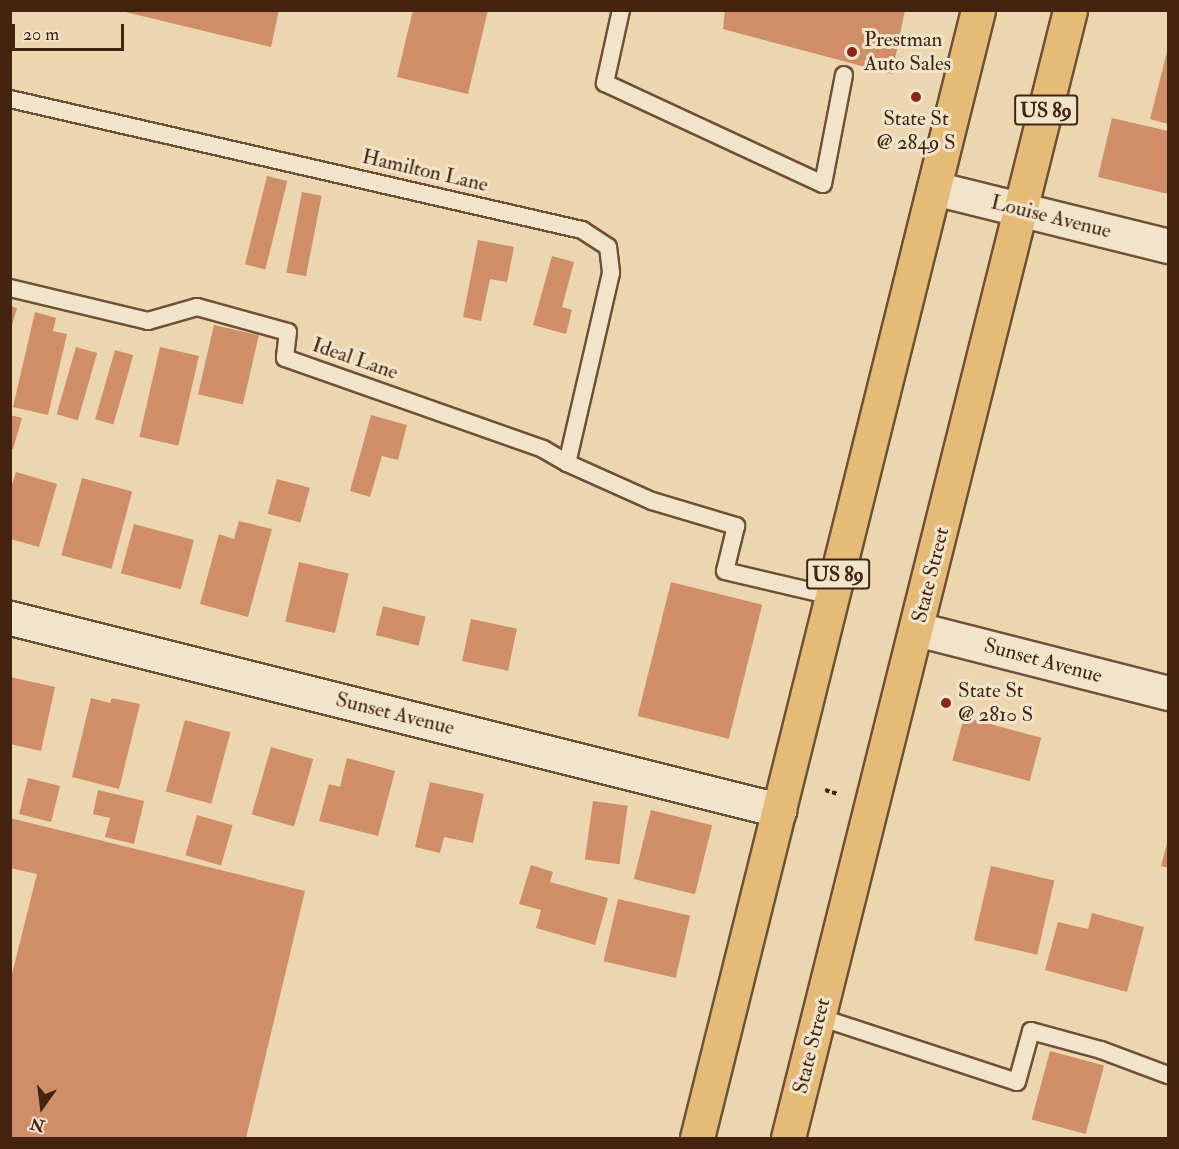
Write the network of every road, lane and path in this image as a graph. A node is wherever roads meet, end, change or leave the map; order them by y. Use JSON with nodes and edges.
{"nodes":[{"id":1,"x":621,"y":10,"type":"edge"},
{"id":2,"x":978,"y":10,"type":"edge"},
{"id":3,"x":1070,"y":10,"type":"edge"},
{"id":4,"x":844,"y":75,"type":"dead end"},
{"id":5,"x":10,"y":99,"type":"edge"},
{"id":6,"x":934,"y":188,"type":"junction"},
{"id":7,"x":1021,"y":209,"type":"junction"},
{"id":8,"x":1168,"y":246,"type":"edge"},
{"id":9,"x":10,"y":288,"type":"edge"},
{"id":10,"x":567,"y":464,"type":"junction"},
{"id":11,"x":832,"y":596,"type":"junction"},
{"id":12,"x":10,"y":618,"type":"edge"},
{"id":13,"x":917,"y":629,"type":"junction"},
{"id":14,"x":1168,"y":693,"type":"edge"},
{"id":15,"x":825,"y":790,"type":"dead end"},
{"id":16,"x":842,"y":796,"type":"dead end"},
{"id":17,"x":779,"y":810,"type":"junction"},
{"id":18,"x":819,"y":1017,"type":"junction"},
{"id":19,"x":1168,"y":1075,"type":"edge"},
{"id":20,"x":697,"y":1138,"type":"edge"},
{"id":21,"x":788,"y":1138,"type":"edge"}],
"edges":[{"from":1,"to":4,"type":"lane"},
{"from":2,"to":6,"type":"main road","number":"US 89"},
{"from":3,"to":7,"type":"main road","name":"State Street","number":"US 89"},
{"from":5,"to":10,"type":"lane","name":"Hamilton Lane"},
{"from":6,"to":7,"type":"street","name":"Louise Avenue"},
{"from":6,"to":11,"type":"main road","number":"US 89"},
{"from":7,"to":8,"type":"street","name":"Louise Avenue"},
{"from":7,"to":13,"type":"main road","name":"State Street","number":"US 89"},
{"from":9,"to":10,"type":"lane","name":"Ideal Lane"},
{"from":10,"to":11,"type":"lane"},
{"from":11,"to":17,"type":"main road","number":"US 89"},
{"from":12,"to":17,"type":"street","name":"Sunset Avenue"},
{"from":13,"to":14,"type":"street","name":"Sunset Avenue"},
{"from":13,"to":18,"type":"main road","name":"State Street","number":"US 89"},
{"from":15,"to":16,"type":"path"},
{"from":17,"to":20,"type":"main road","number":"US 89"},
{"from":18,"to":19,"type":"lane"},
{"from":18,"to":21,"type":"main road","name":"State Street","number":"US 89"}]}
